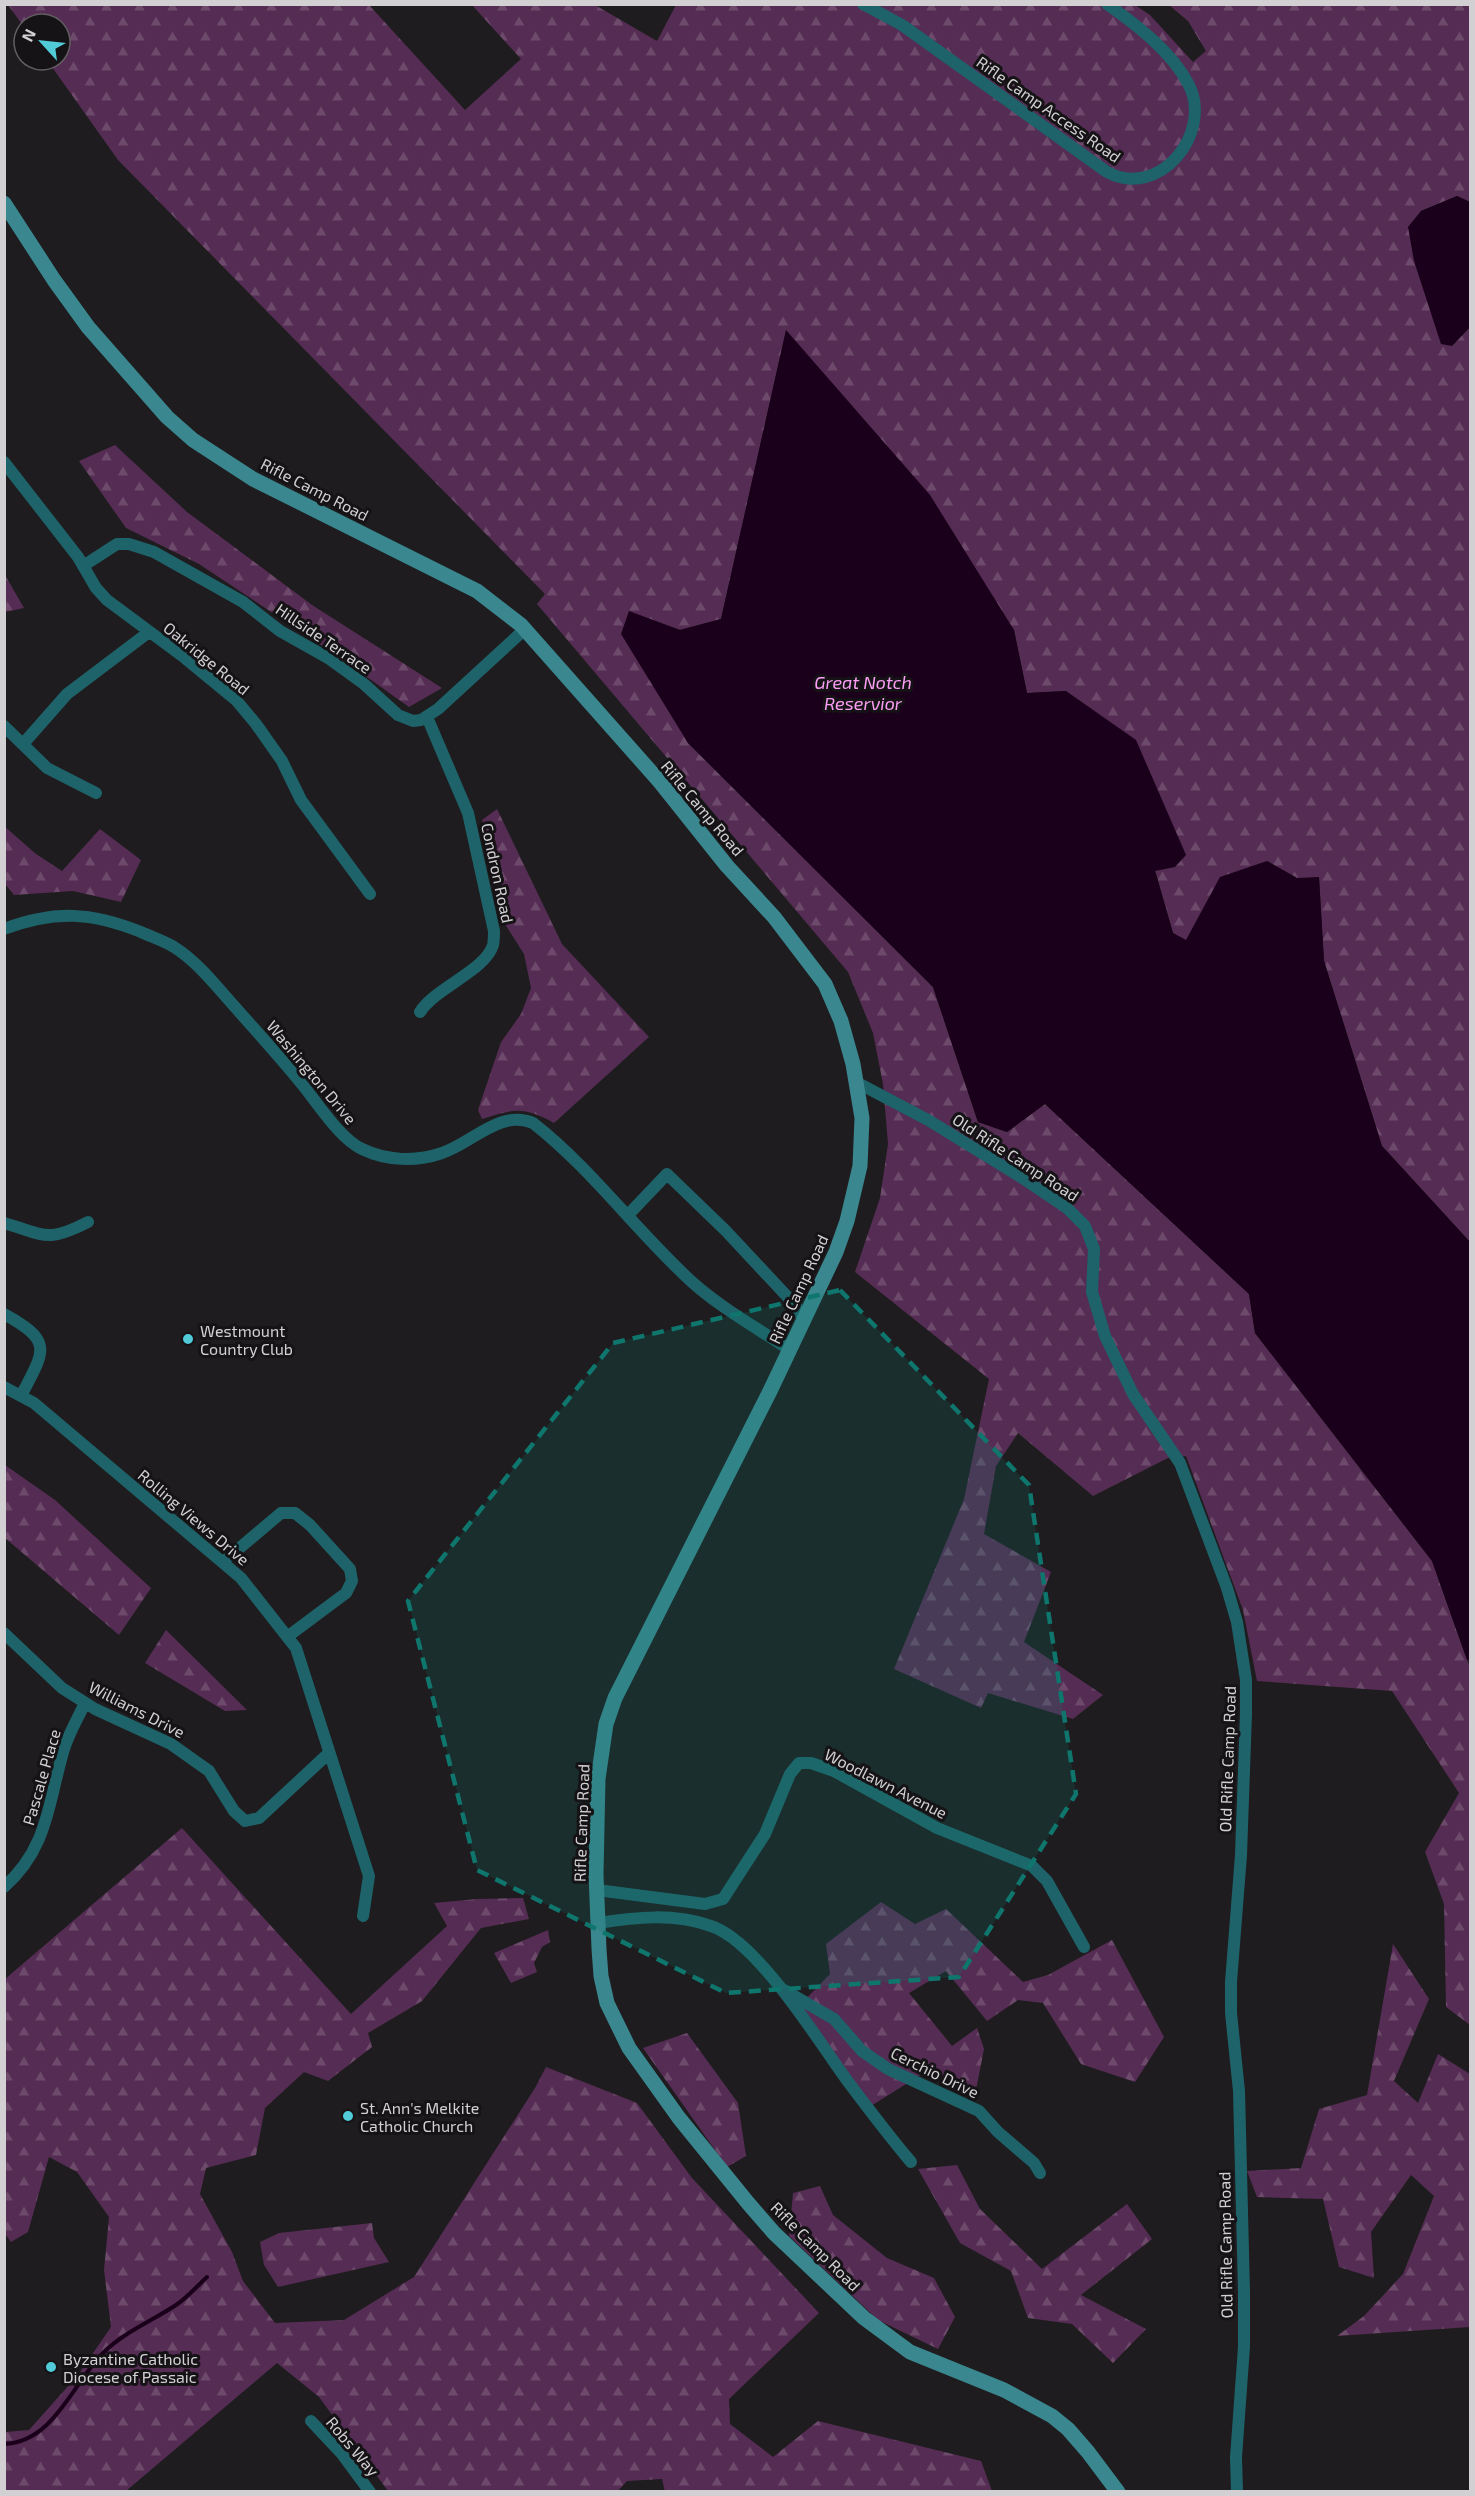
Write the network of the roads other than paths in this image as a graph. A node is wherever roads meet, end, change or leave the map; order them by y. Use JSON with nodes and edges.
{"nodes":[{"id":1,"x":863,"y":4,"type":"edge"},
{"id":2,"x":1107,"y":4,"type":"edge"},
{"id":3,"x":4,"y":203,"type":"edge"},
{"id":4,"x":4,"y":462,"type":"edge"},
{"id":5,"x":83,"y":566,"type":"junction"},
{"id":6,"x":525,"y":629,"type":"junction"},
{"id":7,"x":149,"y":632,"type":"junction"},
{"id":8,"x":427,"y":717,"type":"junction"},
{"id":9,"x":4,"y":726,"type":"edge"},
{"id":10,"x":23,"y":744,"type":"junction"},
{"id":11,"x":96,"y":793,"type":"dead end"},
{"id":12,"x":370,"y":894,"type":"dead end"},
{"id":13,"x":4,"y":929,"type":"edge"},
{"id":14,"x":420,"y":1012,"type":"dead end"},
{"id":15,"x":856,"y":1082,"type":"junction"},
{"id":16,"x":628,"y":1215,"type":"junction"},
{"id":17,"x":87,"y":1222,"type":"dead end"},
{"id":18,"x":4,"y":1223,"type":"edge"},
{"id":19,"x":4,"y":1314,"type":"edge"},
{"id":20,"x":804,"y":1320,"type":"junction"},
{"id":21,"x":790,"y":1350,"type":"junction"},
{"id":22,"x":4,"y":1387,"type":"edge"},
{"id":23,"x":21,"y":1396,"type":"junction"},
{"id":24,"x":223,"y":1562,"type":"junction"},
{"id":25,"x":4,"y":1633,"type":"edge"},
{"id":26,"x":287,"y":1637,"type":"junction"},
{"id":27,"x":86,"y":1703,"type":"junction"},
{"id":28,"x":329,"y":1753,"type":"junction"},
{"id":29,"x":4,"y":1887,"type":"edge"},
{"id":30,"x":597,"y":1890,"type":"junction"},
{"id":31,"x":669,"y":1900,"type":"junction"},
{"id":32,"x":363,"y":1916,"type":"dead end"},
{"id":33,"x":669,"y":1917,"type":"junction"},
{"id":34,"x":598,"y":1923,"type":"junction"},
{"id":35,"x":1084,"y":1947,"type":"dead end"},
{"id":36,"x":780,"y":1988,"type":"junction"},
{"id":37,"x":911,"y":2162,"type":"dead end"},
{"id":38,"x":1040,"y":2173,"type":"dead end"},
{"id":39,"x":311,"y":2421,"type":"dead end"},
{"id":40,"x":370,"y":2492,"type":"edge"},
{"id":41,"x":1118,"y":2492,"type":"edge"},
{"id":42,"x":1237,"y":2492,"type":"edge"}],
"edges":[{"from":1,"to":2,"type":"street","name":"Rifle Camp Access Road"},
{"from":3,"to":6,"type":"street","name":"Rifle Camp Road"},
{"from":4,"to":5,"type":"street","name":"Oakridge Road"},
{"from":5,"to":7,"type":"street","name":"Oakridge Road"},
{"from":5,"to":8,"type":"street","name":"Hillside Terrace"},
{"from":6,"to":8,"type":"street"},
{"from":6,"to":15,"type":"street","name":"Rifle Camp Road"},
{"from":7,"to":10,"type":"street"},
{"from":7,"to":12,"type":"street","name":"Oakridge Road"},
{"from":8,"to":14,"type":"street","name":"Condron Road"},
{"from":9,"to":10,"type":"street"},
{"from":10,"to":11,"type":"street"},
{"from":13,"to":16,"type":"street","name":"Washington Drive"},
{"from":15,"to":20,"type":"street","name":"Rifle Camp Road"},
{"from":15,"to":42,"type":"street","name":"Old Rifle Camp Road"},
{"from":16,"to":20,"type":"street"},
{"from":16,"to":21,"type":"street","name":"Washington Drive"},
{"from":17,"to":18,"type":"street"},
{"from":19,"to":23,"type":"street"},
{"from":20,"to":21,"type":"street","name":"Rifle Camp Road"},
{"from":21,"to":30,"type":"street","name":"Rifle Camp Road"},
{"from":22,"to":23,"type":"street","name":"Rolling Views Drive"},
{"from":23,"to":24,"type":"street","name":"Rolling Views Drive"},
{"from":24,"to":26,"type":"street","name":"Rolling Views Drive"},
{"from":24,"to":26,"type":"street"},
{"from":25,"to":27,"type":"street","name":"Williams Drive"},
{"from":26,"to":28,"type":"street","name":"Rolling Views Drive"},
{"from":27,"to":28,"type":"street","name":"Williams Drive"},
{"from":27,"to":29,"type":"street","name":"Pascale Place"},
{"from":28,"to":32,"type":"street","name":"Rolling Views Drive"},
{"from":30,"to":31,"type":"street","name":"Woodlawn Avenue"},
{"from":30,"to":34,"type":"street","name":"Rifle Camp Road"},
{"from":31,"to":33,"type":"street"},
{"from":31,"to":35,"type":"street","name":"Woodlawn Avenue"},
{"from":33,"to":34,"type":"street","name":"Cerchio Drive"},
{"from":33,"to":36,"type":"street","name":"Cerchio Drive"},
{"from":34,"to":41,"type":"street","name":"Rifle Camp Road"},
{"from":36,"to":37,"type":"street","name":"Cerchio Drive"},
{"from":36,"to":38,"type":"street","name":"Cerchio Drive"},
{"from":39,"to":40,"type":"street","name":"Robs Way"}]}
